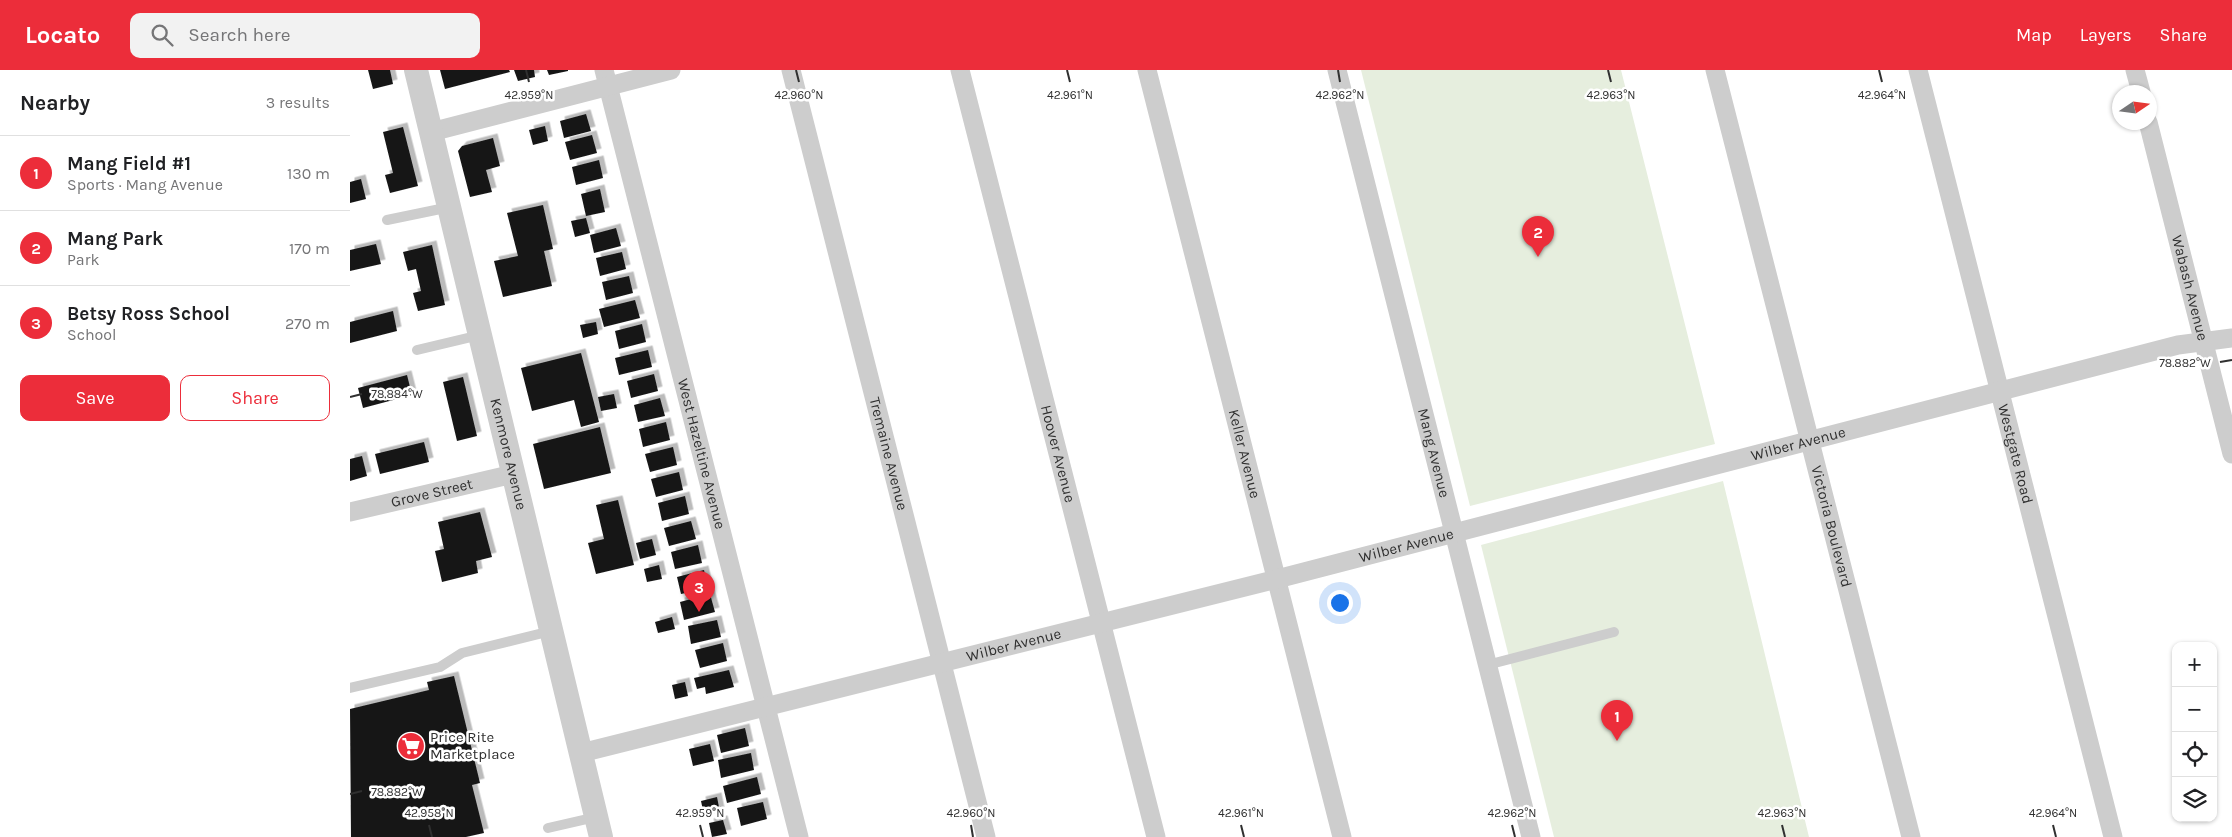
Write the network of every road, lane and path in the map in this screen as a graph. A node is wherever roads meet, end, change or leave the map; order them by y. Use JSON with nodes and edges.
{"nodes":[{"id":1,"x":416,"y":70,"type":"edge"},
{"id":2,"x":672,"y":70,"type":"edge"},
{"id":3,"x":791,"y":70,"type":"edge"},
{"id":4,"x":960,"y":70,"type":"edge"},
{"id":5,"x":1147,"y":70,"type":"edge"},
{"id":6,"x":1337,"y":70,"type":"edge"},
{"id":7,"x":1715,"y":70,"type":"edge"},
{"id":8,"x":1918,"y":70,"type":"edge"},
{"id":9,"x":2135,"y":70,"type":"edge"},
{"id":10,"x":606,"y":79,"type":"edge"},
{"id":11,"x":2139,"y":85,"type":"edge"},
{"id":12,"x":2150,"y":130,"type":"edge"},
{"id":13,"x":431,"y":132,"type":"junction"},
{"id":14,"x":450,"y":208,"type":"junction"},
{"id":15,"x":387,"y":220,"type":"dead end"},
{"id":16,"x":480,"y":335,"type":"junction"},
{"id":17,"x":2232,"y":338,"type":"edge"},
{"id":18,"x":2203,"y":342,"type":"junction"},
{"id":19,"x":417,"y":350,"type":"dead end"},
{"id":20,"x":2000,"y":392,"type":"junction"},
{"id":21,"x":1808,"y":441,"type":"junction"},
{"id":22,"x":2232,"y":454,"type":"edge"},
{"id":23,"x":513,"y":474,"type":"junction"},
{"id":24,"x":350,"y":512,"type":"edge"},
{"id":25,"x":1453,"y":533,"type":"junction"},
{"id":26,"x":1277,"y":579,"type":"junction"},
{"id":27,"x":1101,"y":622,"type":"junction"},
{"id":28,"x":551,"y":631,"type":"junction"},
{"id":29,"x":1614,"y":632,"type":"dead end"},
{"id":30,"x":942,"y":661,"type":"junction"},
{"id":31,"x":1487,"y":665,"type":"junction"},
{"id":32,"x":350,"y":688,"type":"edge"},
{"id":33,"x":766,"y":705,"type":"junction"},
{"id":34,"x":580,"y":753,"type":"junction"},
{"id":35,"x":598,"y":827,"type":"edge"},
{"id":36,"x":548,"y":828,"type":"dead end"},
{"id":37,"x":799,"y":837,"type":"edge"},
{"id":38,"x":986,"y":837,"type":"edge"},
{"id":39,"x":1156,"y":837,"type":"edge"},
{"id":40,"x":1342,"y":837,"type":"edge"},
{"id":41,"x":1531,"y":837,"type":"edge"},
{"id":42,"x":1911,"y":837,"type":"edge"},
{"id":43,"x":2113,"y":837,"type":"edge"}],
"edges":[{"from":1,"to":13,"type":"street","name":"Kenmore Avenue"},
{"from":2,"to":10,"type":"street"},
{"from":3,"to":30,"type":"street","name":"Tremaine Avenue"},
{"from":4,"to":27,"type":"street","name":"Hoover Avenue"},
{"from":5,"to":26,"type":"street","name":"Keller Avenue"},
{"from":6,"to":25,"type":"street","name":"Mang Avenue"},
{"from":7,"to":21,"type":"street","name":"Victoria Boulevard"},
{"from":8,"to":20,"type":"street","name":"Westgate Road"},
{"from":9,"to":11,"type":"street"},
{"from":10,"to":13,"type":"street"},
{"from":10,"to":33,"type":"street","name":"West Hazeltine Avenue"},
{"from":12,"to":18,"type":"street","name":"Wabash Avenue"},
{"from":13,"to":14,"type":"street","name":"Kenmore Avenue"},
{"from":14,"to":15,"type":"lane"},
{"from":14,"to":16,"type":"street","name":"Kenmore Avenue"},
{"from":16,"to":19,"type":"lane"},
{"from":16,"to":23,"type":"street","name":"Kenmore Avenue"},
{"from":17,"to":18,"type":"street","name":"Wilber Avenue"},
{"from":18,"to":20,"type":"street","name":"Wilber Avenue"},
{"from":18,"to":22,"type":"street","name":"Wabash Avenue"},
{"from":20,"to":21,"type":"street","name":"Wilber Avenue"},
{"from":20,"to":43,"type":"street","name":"Westgate Road"},
{"from":21,"to":25,"type":"street","name":"Wilber Avenue"},
{"from":21,"to":42,"type":"street","name":"Victoria Boulevard"},
{"from":23,"to":24,"type":"street","name":"Grove Street"},
{"from":23,"to":28,"type":"street","name":"Kenmore Avenue"},
{"from":25,"to":26,"type":"street","name":"Wilber Avenue"},
{"from":25,"to":31,"type":"street","name":"Mang Avenue"},
{"from":26,"to":27,"type":"street","name":"Wilber Avenue"},
{"from":26,"to":40,"type":"street","name":"Keller Avenue"},
{"from":27,"to":30,"type":"street","name":"Wilber Avenue"},
{"from":27,"to":39,"type":"street","name":"Hoover Avenue"},
{"from":28,"to":32,"type":"lane"},
{"from":28,"to":34,"type":"street","name":"Kenmore Avenue"},
{"from":29,"to":31,"type":"lane"},
{"from":30,"to":33,"type":"street","name":"Wilber Avenue"},
{"from":30,"to":38,"type":"street","name":"Tremaine Avenue"},
{"from":31,"to":41,"type":"street","name":"Mang Avenue"},
{"from":33,"to":34,"type":"street","name":"Wilber Avenue"},
{"from":33,"to":37,"type":"street","name":"West Hazeltine Avenue"},
{"from":34,"to":35,"type":"street","name":"Kenmore Avenue"},
{"from":35,"to":36,"type":"lane"}]}
